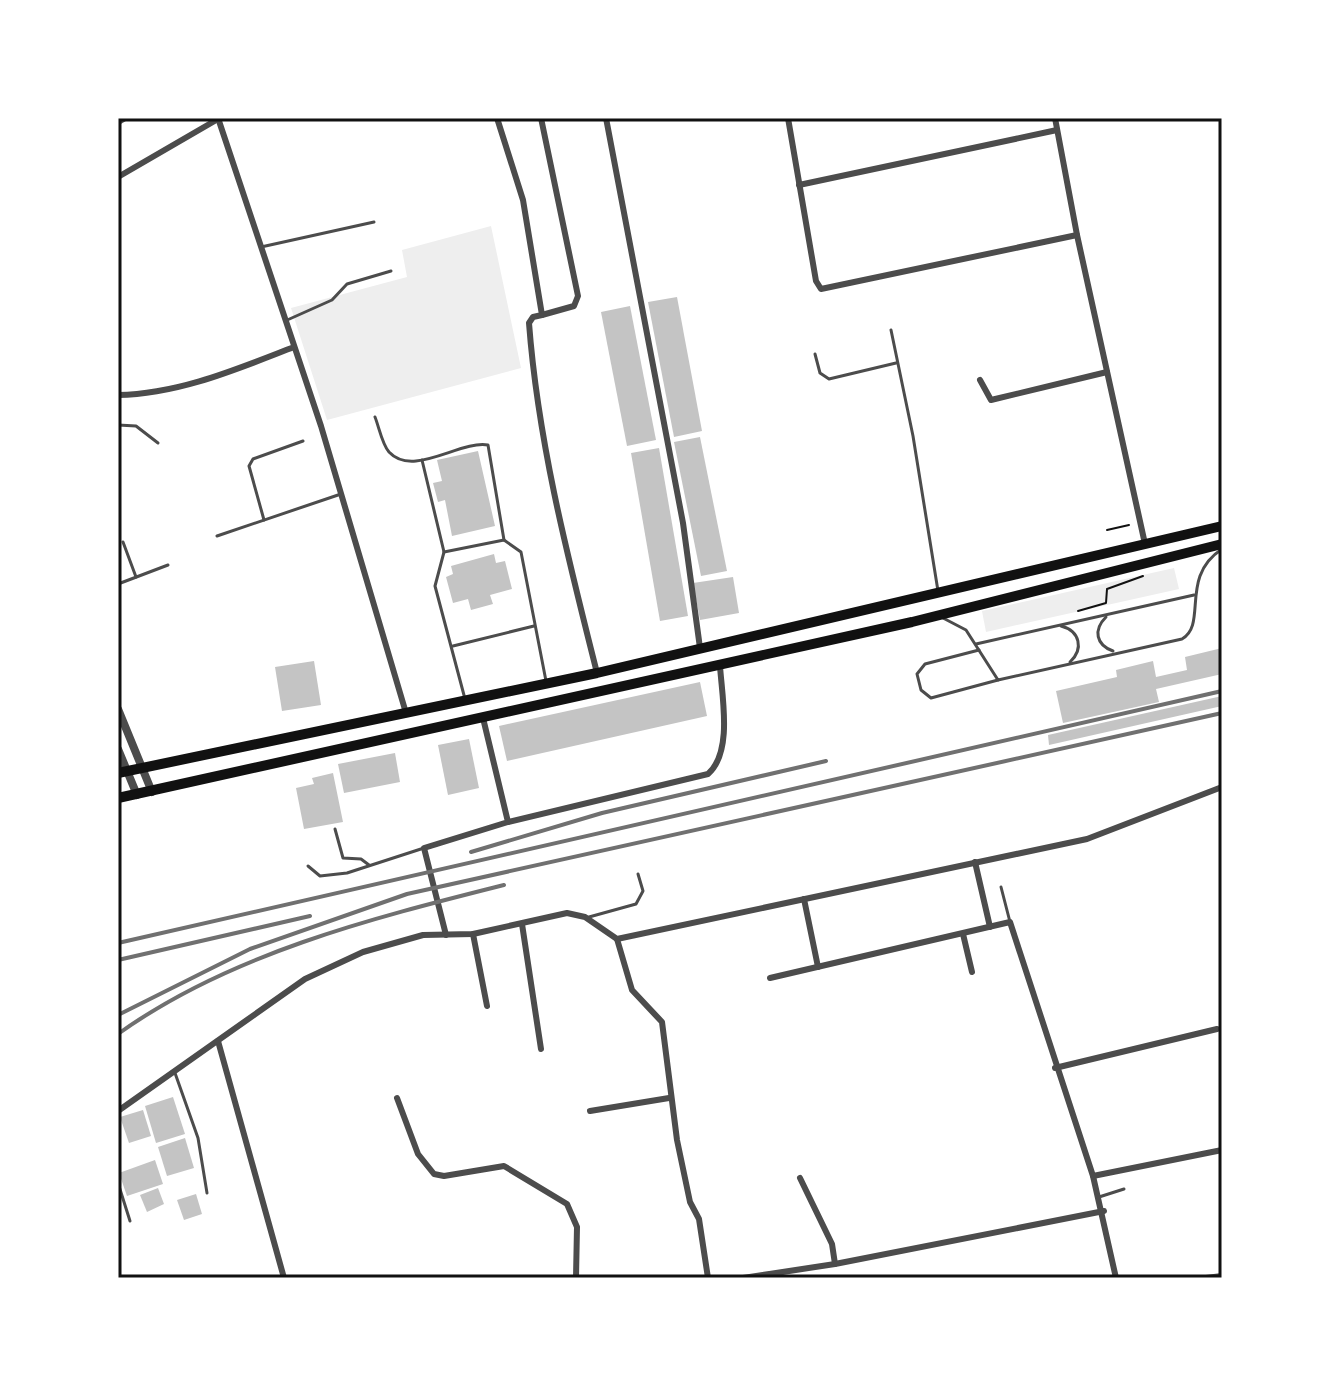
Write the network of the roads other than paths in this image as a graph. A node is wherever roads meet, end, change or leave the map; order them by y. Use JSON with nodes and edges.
{"nodes":[{"id":1,"x":128,"y":118,"type":"edge"},
{"id":2,"x":218,"y":118,"type":"edge"},
{"id":3,"x":497,"y":118,"type":"edge"},
{"id":4,"x":541,"y":118,"type":"edge"},
{"id":5,"x":606,"y":118,"type":"edge"},
{"id":6,"x":788,"y":118,"type":"edge"},
{"id":7,"x":1055,"y":118,"type":"edge"},
{"id":8,"x":118,"y":124,"type":"edge"},
{"id":9,"x":1057,"y":130,"type":"junction"},
{"id":10,"x":118,"y":177,"type":"edge"},
{"id":11,"x":799,"y":185,"type":"junction"},
{"id":12,"x":374,"y":222,"type":"dead end"},
{"id":13,"x":1077,"y":235,"type":"junction"},
{"id":14,"x":260,"y":247,"type":"junction"},
{"id":15,"x":391,"y":271,"type":"dead end"},
{"id":16,"x":542,"y":315,"type":"junction"},
{"id":17,"x":285,"y":321,"type":"junction"},
{"id":18,"x":891,"y":330,"type":"dead end"},
{"id":19,"x":294,"y":347,"type":"junction"},
{"id":20,"x":815,"y":354,"type":"dead end"},
{"id":21,"x":898,"y":362,"type":"junction"},
{"id":22,"x":1107,"y":372,"type":"junction"},
{"id":23,"x":980,"y":380,"type":"dead end"},
{"id":24,"x":118,"y":395,"type":"edge"},
{"id":25,"x":375,"y":417,"type":"dead end"},
{"id":26,"x":118,"y":425,"type":"edge"},
{"id":27,"x":303,"y":441,"type":"dead end"},
{"id":28,"x":158,"y":443,"type":"dead end"},
{"id":29,"x":422,"y":460,"type":"junction"},
{"id":30,"x":341,"y":494,"type":"junction"},
{"id":31,"x":264,"y":520,"type":"junction"},
{"id":32,"x":1222,"y":526,"type":"edge"},
{"id":33,"x":217,"y":536,"type":"dead end"},
{"id":34,"x":504,"y":540,"type":"junction"},
{"id":35,"x":123,"y":542,"type":"dead end"},
{"id":36,"x":1145,"y":544,"type":"junction"},
{"id":37,"x":1222,"y":547,"type":"edge"},
{"id":38,"x":444,"y":552,"type":"junction"},
{"id":39,"x":168,"y":565,"type":"dead end"},
{"id":40,"x":136,"y":577,"type":"junction"},
{"id":41,"x":118,"y":584,"type":"edge"},
{"id":42,"x":938,"y":591,"type":"junction"},
{"id":43,"x":1194,"y":595,"type":"junction"},
{"id":44,"x":1113,"y":614,"type":"junction"},
{"id":45,"x":912,"y":622,"type":"junction"},
{"id":46,"x":534,"y":626,"type":"junction"},
{"id":47,"x":1057,"y":627,"type":"junction"},
{"id":48,"x":976,"y":644,"type":"junction"},
{"id":49,"x":453,"y":646,"type":"junction"},
{"id":50,"x":700,"y":648,"type":"junction"},
{"id":51,"x":979,"y":650,"type":"junction"},
{"id":52,"x":1121,"y":651,"type":"junction"},
{"id":53,"x":1067,"y":663,"type":"junction"},
{"id":54,"x":720,"y":666,"type":"junction"},
{"id":55,"x":597,"y":673,"type":"junction"},
{"id":56,"x":998,"y":680,"type":"junction"},
{"id":57,"x":546,"y":684,"type":"junction"},
{"id":58,"x":466,"y":701,"type":"junction"},
{"id":59,"x":118,"y":709,"type":"edge"},
{"id":60,"x":406,"y":713,"type":"junction"},
{"id":61,"x":483,"y":718,"type":"junction"},
{"id":62,"x":118,"y":749,"type":"edge"},
{"id":63,"x":144,"y":768,"type":"junction"},
{"id":64,"x":122,"y":772,"type":"edge"},
{"id":65,"x":1222,"y":787,"type":"edge"},
{"id":66,"x":152,"y":792,"type":"junction"},
{"id":67,"x":137,"y":795,"type":"junction"},
{"id":68,"x":118,"y":798,"type":"edge"},
{"id":69,"x":508,"y":822,"type":"junction"},
{"id":70,"x":335,"y":829,"type":"dead end"},
{"id":71,"x":424,"y":848,"type":"junction"},
{"id":72,"x":975,"y":862,"type":"junction"},
{"id":73,"x":369,"y":865,"type":"junction"},
{"id":74,"x":308,"y":866,"type":"dead end"},
{"id":75,"x":638,"y":874,"type":"dead end"},
{"id":76,"x":1001,"y":887,"type":"dead end"},
{"id":77,"x":804,"y":899,"type":"junction"},
{"id":78,"x":585,"y":917,"type":"junction"},
{"id":79,"x":1010,"y":922,"type":"junction"},
{"id":80,"x":522,"y":924,"type":"junction"},
{"id":81,"x":990,"y":927,"type":"junction"},
{"id":82,"x":473,"y":934,"type":"junction"},
{"id":83,"x":963,"y":934,"type":"junction"},
{"id":84,"x":446,"y":935,"type":"junction"},
{"id":85,"x":617,"y":939,"type":"junction"},
{"id":86,"x":818,"y":967,"type":"junction"},
{"id":87,"x":972,"y":972,"type":"dead end"},
{"id":88,"x":770,"y":978,"type":"dead end"},
{"id":89,"x":487,"y":1006,"type":"dead end"},
{"id":90,"x":1217,"y":1029,"type":"dead end"},
{"id":91,"x":218,"y":1041,"type":"junction"},
{"id":92,"x":541,"y":1049,"type":"dead end"},
{"id":93,"x":1055,"y":1068,"type":"junction"},
{"id":94,"x":174,"y":1069,"type":"junction"},
{"id":95,"x":397,"y":1098,"type":"dead end"},
{"id":96,"x":669,"y":1098,"type":"junction"},
{"id":97,"x":118,"y":1111,"type":"edge"},
{"id":98,"x":590,"y":1111,"type":"dead end"},
{"id":99,"x":1222,"y":1150,"type":"edge"},
{"id":100,"x":1093,"y":1176,"type":"junction"},
{"id":101,"x":800,"y":1178,"type":"dead end"},
{"id":102,"x":118,"y":1183,"type":"edge"},
{"id":103,"x":1124,"y":1189,"type":"dead end"},
{"id":104,"x":207,"y":1193,"type":"dead end"},
{"id":105,"x":1099,"y":1197,"type":"junction"},
{"id":106,"x":1104,"y":1211,"type":"junction"},
{"id":107,"x":130,"y":1221,"type":"dead end"},
{"id":108,"x":835,"y":1264,"type":"junction"},
{"id":109,"x":1222,"y":1276,"type":"edge"},
{"id":110,"x":284,"y":1278,"type":"edge"},
{"id":111,"x":576,"y":1278,"type":"edge"},
{"id":112,"x":708,"y":1278,"type":"edge"},
{"id":113,"x":743,"y":1278,"type":"edge"},
{"id":114,"x":1116,"y":1278,"type":"edge"},
{"id":115,"x":1206,"y":1278,"type":"edge"}],
"edges":[{"from":1,"to":8,"type":"lane"},
{"from":2,"to":10,"type":"street"},
{"from":2,"to":14,"type":"street"},
{"from":3,"to":16,"type":"street"},
{"from":4,"to":16,"type":"street"},
{"from":5,"to":50,"type":"street"},
{"from":6,"to":11,"type":"street"},
{"from":7,"to":9,"type":"street"},
{"from":9,"to":11,"type":"street"},
{"from":9,"to":13,"type":"street"},
{"from":11,"to":13,"type":"street"},
{"from":12,"to":14,"type":"lane"},
{"from":13,"to":22,"type":"street"},
{"from":14,"to":17,"type":"street"},
{"from":15,"to":17,"type":"lane"},
{"from":16,"to":55,"type":"street"},
{"from":17,"to":19,"type":"street"},
{"from":18,"to":21,"type":"lane"},
{"from":19,"to":24,"type":"street"},
{"from":19,"to":30,"type":"street"},
{"from":20,"to":21,"type":"lane"},
{"from":21,"to":42,"type":"lane"},
{"from":22,"to":23,"type":"street"},
{"from":22,"to":36,"type":"street"},
{"from":25,"to":29,"type":"lane"},
{"from":26,"to":28,"type":"lane"},
{"from":27,"to":31,"type":"lane"},
{"from":29,"to":34,"type":"lane"},
{"from":29,"to":38,"type":"lane"},
{"from":30,"to":31,"type":"lane"},
{"from":30,"to":60,"type":"street"},
{"from":31,"to":33,"type":"lane"},
{"from":32,"to":36,"type":"main road"},
{"from":34,"to":38,"type":"lane"},
{"from":34,"to":46,"type":"lane"},
{"from":35,"to":40,"type":"lane"},
{"from":36,"to":42,"type":"main road"},
{"from":37,"to":43,"type":"lane"},
{"from":37,"to":45,"type":"main road"},
{"from":38,"to":49,"type":"lane"},
{"from":39,"to":40,"type":"lane"},
{"from":40,"to":41,"type":"lane"},
{"from":42,"to":50,"type":"main road"},
{"from":43,"to":44,"type":"lane"},
{"from":43,"to":52,"type":"lane"},
{"from":44,"to":47,"type":"lane"},
{"from":44,"to":52,"type":"lane"},
{"from":45,"to":48,"type":"lane"},
{"from":45,"to":54,"type":"main road"},
{"from":46,"to":49,"type":"lane"},
{"from":46,"to":57,"type":"lane"},
{"from":47,"to":48,"type":"lane"},
{"from":47,"to":53,"type":"lane"},
{"from":48,"to":51,"type":"lane"},
{"from":49,"to":58,"type":"lane"},
{"from":50,"to":55,"type":"main road"},
{"from":51,"to":56,"type":"lane"},
{"from":51,"to":56,"type":"lane"},
{"from":52,"to":53,"type":"lane"},
{"from":53,"to":56,"type":"lane"},
{"from":54,"to":61,"type":"main road"},
{"from":54,"to":69,"type":"street"},
{"from":55,"to":57,"type":"main road"},
{"from":57,"to":58,"type":"main road"},
{"from":58,"to":60,"type":"main road"},
{"from":59,"to":63,"type":"street"},
{"from":60,"to":63,"type":"main road"},
{"from":61,"to":66,"type":"main road"},
{"from":61,"to":69,"type":"street"},
{"from":62,"to":64,"type":"street"},
{"from":63,"to":64,"type":"main road"},
{"from":63,"to":66,"type":"street"},
{"from":64,"to":67,"type":"street"},
{"from":65,"to":72,"type":"street"},
{"from":66,"to":67,"type":"main road"},
{"from":67,"to":68,"type":"main road"},
{"from":69,"to":71,"type":"street"},
{"from":70,"to":73,"type":"lane"},
{"from":71,"to":73,"type":"lane"},
{"from":71,"to":84,"type":"street"},
{"from":72,"to":77,"type":"street"},
{"from":72,"to":81,"type":"street"},
{"from":73,"to":74,"type":"lane"},
{"from":75,"to":78,"type":"lane"},
{"from":76,"to":79,"type":"lane"},
{"from":77,"to":85,"type":"street"},
{"from":77,"to":86,"type":"street"},
{"from":78,"to":80,"type":"street"},
{"from":78,"to":85,"type":"street"},
{"from":79,"to":81,"type":"street"},
{"from":79,"to":93,"type":"street"},
{"from":80,"to":82,"type":"street"},
{"from":80,"to":92,"type":"street"},
{"from":81,"to":83,"type":"street"},
{"from":82,"to":84,"type":"street"},
{"from":82,"to":89,"type":"street"},
{"from":83,"to":86,"type":"street"},
{"from":83,"to":87,"type":"street"},
{"from":84,"to":91,"type":"street"},
{"from":85,"to":96,"type":"street"},
{"from":86,"to":88,"type":"street"},
{"from":90,"to":93,"type":"street"},
{"from":91,"to":94,"type":"street"},
{"from":91,"to":110,"type":"street"},
{"from":93,"to":100,"type":"street"},
{"from":94,"to":97,"type":"street"},
{"from":94,"to":104,"type":"lane"},
{"from":95,"to":111,"type":"street"},
{"from":96,"to":98,"type":"street"},
{"from":96,"to":112,"type":"street"},
{"from":99,"to":100,"type":"street"},
{"from":100,"to":105,"type":"street"},
{"from":101,"to":108,"type":"street"},
{"from":102,"to":107,"type":"lane"},
{"from":103,"to":105,"type":"lane"},
{"from":105,"to":106,"type":"street"},
{"from":106,"to":108,"type":"street"},
{"from":106,"to":114,"type":"street"},
{"from":108,"to":113,"type":"street"},
{"from":109,"to":115,"type":"street"}]}
